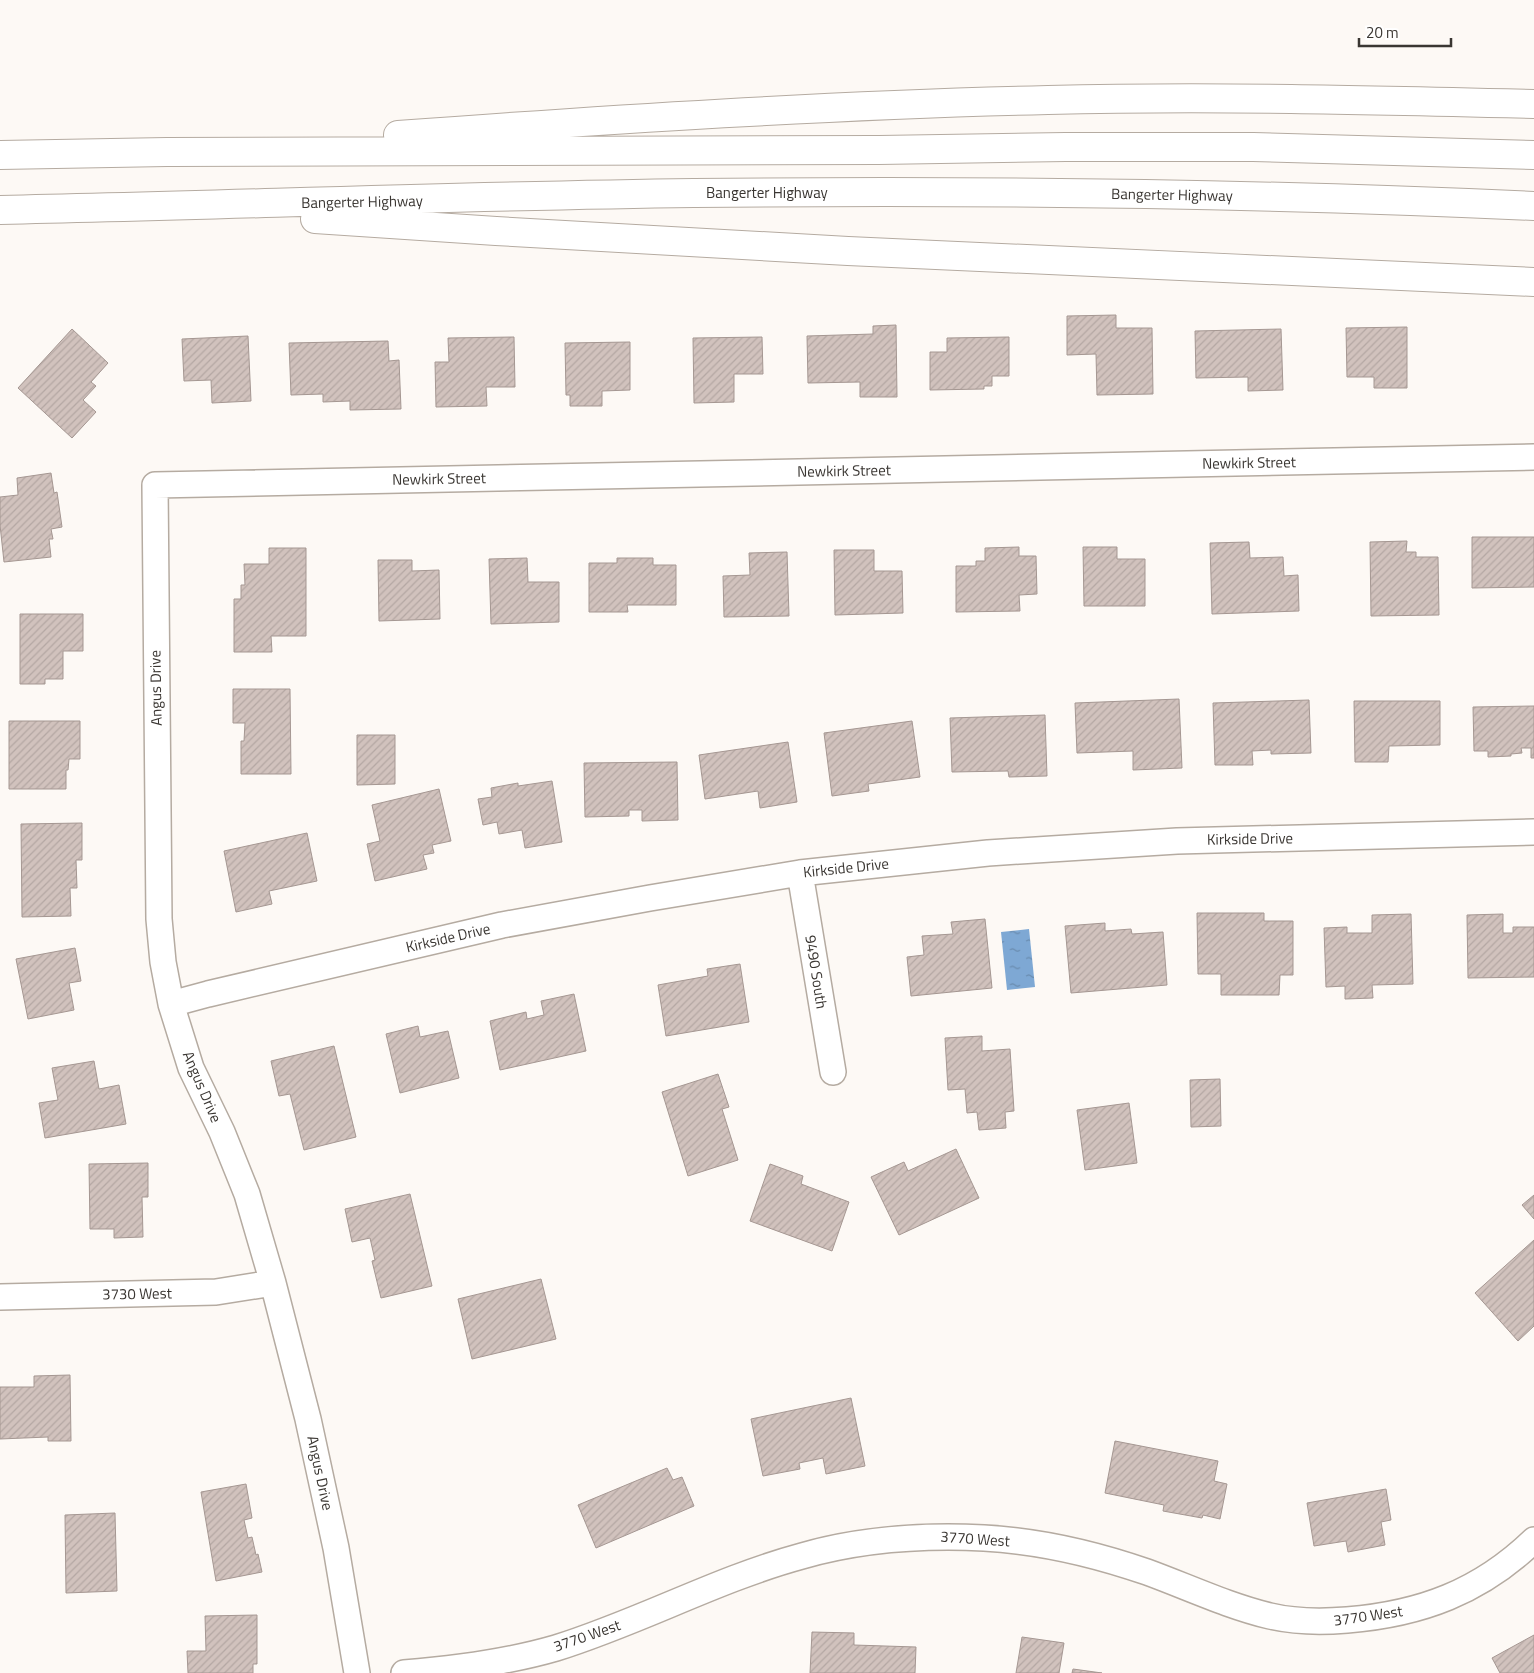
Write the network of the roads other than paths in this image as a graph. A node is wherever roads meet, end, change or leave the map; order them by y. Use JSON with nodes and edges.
{"nodes":[{"id":1,"x":1534,"y":104,"type":"edge"},
{"id":2,"x":167,"y":152,"type":"junction"},
{"id":3,"x":0,"y":155,"type":"edge"},
{"id":4,"x":1534,"y":155,"type":"edge"},
{"id":5,"x":1534,"y":206,"type":"edge"},
{"id":6,"x":144,"y":207,"type":"junction"},
{"id":7,"x":0,"y":210,"type":"edge"},
{"id":8,"x":1534,"y":282,"type":"edge"},
{"id":9,"x":1534,"y":457,"type":"edge"},
{"id":10,"x":155,"y":485,"type":"joint"},
{"id":11,"x":1534,"y":832,"type":"edge"},
{"id":12,"x":800,"y":873,"type":"junction"},
{"id":13,"x":171,"y":1004,"type":"junction"},
{"id":14,"x":833,"y":1072,"type":"dead end"},
{"id":15,"x":273,"y":1283,"type":"junction"},
{"id":16,"x":0,"y":1297,"type":"edge"},
{"id":17,"x":1534,"y":1540,"type":"edge"},
{"id":18,"x":357,"y":1673,"type":"edge"},
{"id":19,"x":404,"y":1673,"type":"edge"}],
"edges":[{"from":1,"to":2,"type":"highway"},
{"from":2,"to":3,"type":"highway"},
{"from":2,"to":4,"type":"highway"},
{"from":5,"to":6,"type":"highway","name":"Bangerter Highway"},
{"from":6,"to":7,"type":"highway","name":"Bangerter Highway"},
{"from":6,"to":8,"type":"highway"},
{"from":9,"to":10,"type":"street","name":"Newkirk Street"},
{"from":10,"to":13,"type":"street","name":"Angus Drive"},
{"from":11,"to":12,"type":"street","name":"Kirkside Drive"},
{"from":12,"to":13,"type":"street","name":"Kirkside Drive"},
{"from":12,"to":14,"type":"street","name":"9490 South"},
{"from":13,"to":15,"type":"street","name":"Angus Drive"},
{"from":15,"to":16,"type":"street","name":"3730 West"},
{"from":15,"to":18,"type":"street","name":"Angus Drive"},
{"from":17,"to":19,"type":"street","name":"3770 West"}]}
